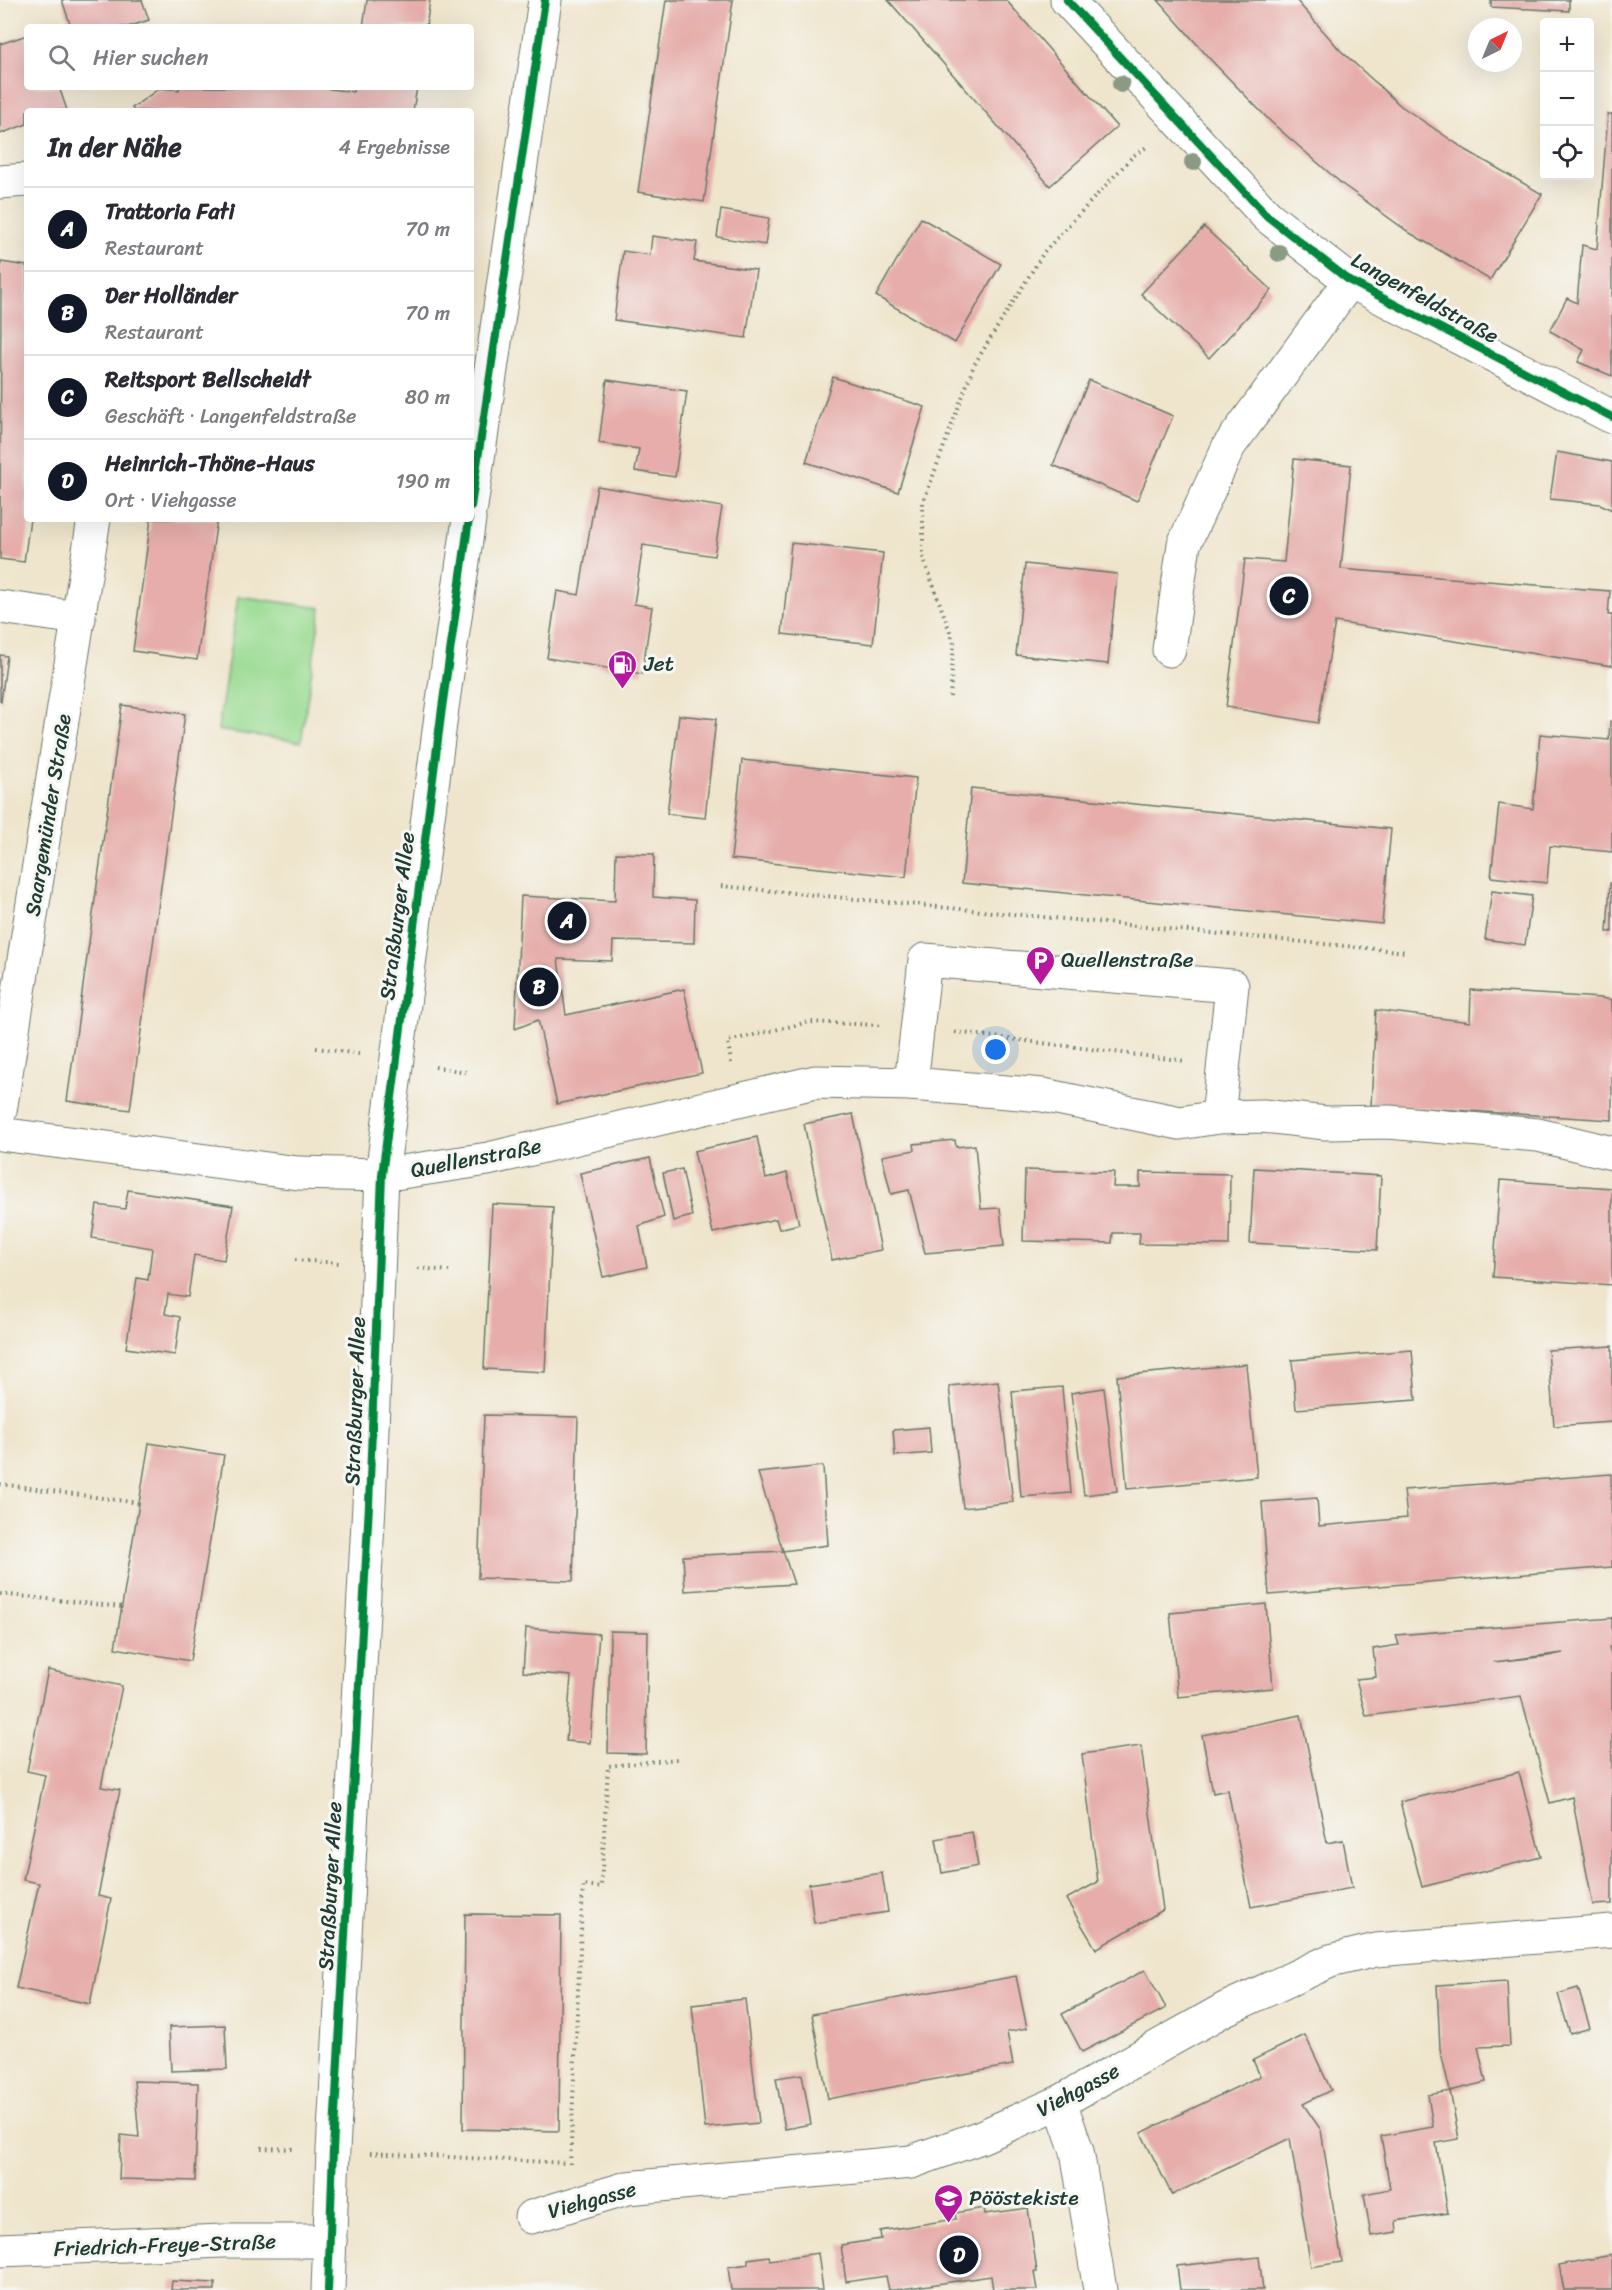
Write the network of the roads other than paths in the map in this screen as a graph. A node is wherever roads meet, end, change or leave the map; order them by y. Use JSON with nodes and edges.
{"nodes":[{"id":1,"x":546,"y":0,"type":"edge"},
{"id":2,"x":1067,"y":0,"type":"edge"},
{"id":3,"x":24,"y":180,"type":"edge"},
{"id":4,"x":0,"y":182,"type":"edge"},
{"id":5,"x":1350,"y":281,"type":"junction"},
{"id":6,"x":1612,"y":417,"type":"edge"},
{"id":7,"x":474,"y":486,"type":"edge"},
{"id":8,"x":94,"y":522,"type":"edge"},
{"id":9,"x":469,"y":522,"type":"edge"},
{"id":10,"x":0,"y":607,"type":"edge"},
{"id":11,"x":79,"y":618,"type":"junction"},
{"id":12,"x":1169,"y":650,"type":"dead end"},
{"id":13,"x":911,"y":1084,"type":"junction"},
{"id":14,"x":0,"y":1111,"type":"edge"},
{"id":15,"x":1218,"y":1117,"type":"junction"},
{"id":16,"x":0,"y":1134,"type":"edge"},
{"id":17,"x":1612,"y":1152,"type":"edge"},
{"id":18,"x":382,"y":1175,"type":"junction"},
{"id":19,"x":1612,"y":1931,"type":"edge"},
{"id":20,"x":1060,"y":2102,"type":"junction"},
{"id":21,"x":531,"y":2217,"type":"dead end"},
{"id":22,"x":330,"y":2241,"type":"junction"},
{"id":23,"x":0,"y":2250,"type":"edge"},
{"id":24,"x":328,"y":2290,"type":"edge"},
{"id":25,"x":1100,"y":2290,"type":"edge"}],
"edges":[{"from":1,"to":7,"type":"street"},
{"from":2,"to":5,"type":"street","name":"Langenfeldstraße"},
{"from":3,"to":4,"type":"street"},
{"from":5,"to":6,"type":"street","name":"Langenfeldstraße"},
{"from":5,"to":12,"type":"street","name":"Langenfeldstraße"},
{"from":8,"to":11,"type":"street","name":"Saargemünder Straße"},
{"from":9,"to":18,"type":"street","name":"Straßburger Allee"},
{"from":10,"to":11,"type":"street"},
{"from":11,"to":14,"type":"street","name":"Saargemünder Straße"},
{"from":13,"to":15,"type":"street","name":"Quellenstraße"},
{"from":13,"to":15,"type":"street"},
{"from":13,"to":18,"type":"street","name":"Quellenstraße"},
{"from":15,"to":17,"type":"street","name":"Quellenstraße"},
{"from":16,"to":18,"type":"street","name":"Quellenstraße"},
{"from":18,"to":22,"type":"street","name":"Straßburger Allee"},
{"from":19,"to":20,"type":"street","name":"Viehgasse"},
{"from":20,"to":21,"type":"street","name":"Viehgasse"},
{"from":20,"to":25,"type":"street"},
{"from":22,"to":23,"type":"street","name":"Friedrich-Freye-Straße"},
{"from":22,"to":24,"type":"street","name":"Straßburger Allee"}]}
